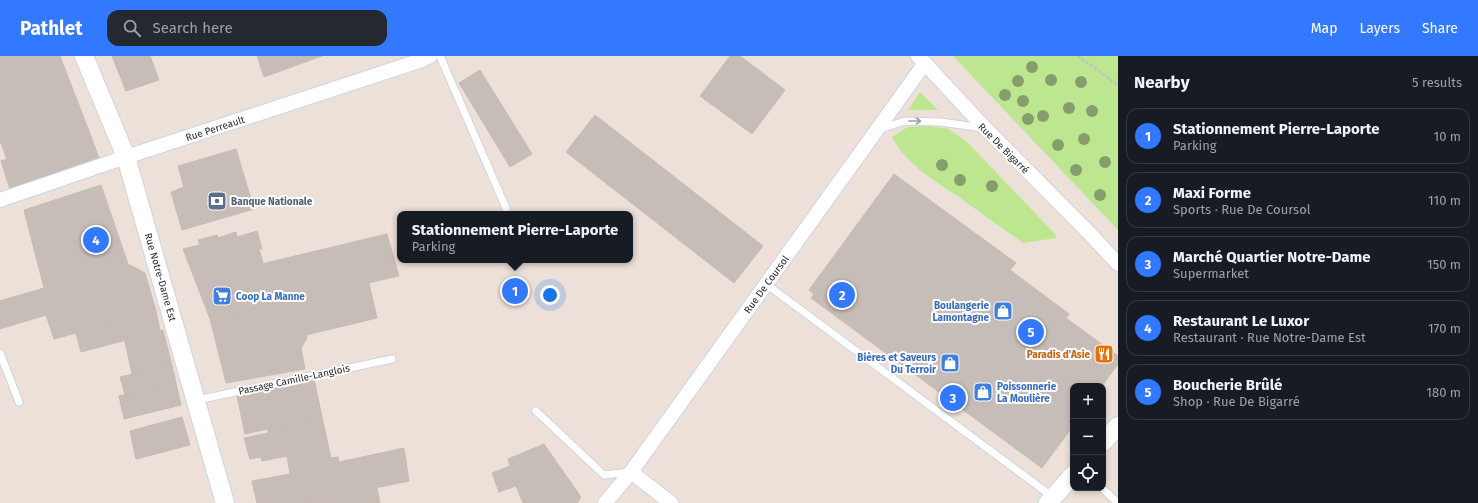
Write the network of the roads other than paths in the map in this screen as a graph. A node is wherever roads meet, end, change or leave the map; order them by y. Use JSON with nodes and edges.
{"nodes":[{"id":1,"x":84,"y":56,"type":"edge"},
{"id":2,"x":430,"y":56,"type":"edge"},
{"id":3,"x":440,"y":56,"type":"edge"},
{"id":4,"x":922,"y":60,"type":"edge"},
{"id":5,"x":985,"y":128,"type":"junction"},
{"id":6,"x":878,"y":130,"type":"junction"},
{"id":7,"x":126,"y":157,"type":"junction"},
{"id":8,"x":0,"y":200,"type":"edge"},
{"id":9,"x":506,"y":208,"type":"dead end"},
{"id":10,"x":1093,"y":237,"type":"junction"},
{"id":11,"x":1118,"y":251,"type":"edge"},
{"id":12,"x":1118,"y":264,"type":"edge"},
{"id":13,"x":766,"y":284,"type":"junction"},
{"id":14,"x":0,"y":352,"type":"edge"},
{"id":15,"x":392,"y":359,"type":"dead end"},
{"id":16,"x":196,"y":400,"type":"junction"},
{"id":17,"x":19,"y":402,"type":"dead end"},
{"id":18,"x":536,"y":411,"type":"dead end"},
{"id":19,"x":1118,"y":426,"type":"edge"},
{"id":20,"x":1106,"y":439,"type":"edge"},
{"id":21,"x":631,"y":472,"type":"junction"},
{"id":22,"x":1070,"y":478,"type":"edge"},
{"id":23,"x":1105,"y":491,"type":"edge"},
{"id":24,"x":1051,"y":500,"type":"edge"},
{"id":25,"x":226,"y":503,"type":"edge"},
{"id":26,"x":605,"y":503,"type":"edge"},
{"id":27,"x":671,"y":503,"type":"edge"},
{"id":28,"x":1118,"y":503,"type":"edge"}],
"edges":[{"from":1,"to":7,"type":"street","name":"Rue Notre-Dame Est"},
{"from":2,"to":7,"type":"street","name":"Rue Perreault"},
{"from":3,"to":9,"type":"lane"},
{"from":4,"to":5,"type":"street","name":"Rue De Bigarré"},
{"from":4,"to":6,"type":"street","name":"Rue De Coursol"},
{"from":6,"to":5,"type":"lane","one_way":true},
{"from":5,"to":10,"type":"street","name":"Rue De Bigarré"},
{"from":6,"to":13,"type":"street","name":"Rue De Coursol"},
{"from":7,"to":8,"type":"street","name":"Rue Perreault"},
{"from":7,"to":16,"type":"street","name":"Rue Notre-Dame Est"},
{"from":10,"to":11,"type":"street","name":"Rue De Bigarré"},
{"from":10,"to":12,"type":"street","name":"Rue De Bigarré"},
{"from":13,"to":21,"type":"street","name":"Rue De Coursol"},
{"from":13,"to":24,"type":"lane"},
{"from":14,"to":17,"type":"lane"},
{"from":15,"to":16,"type":"lane","name":"Passage Camille-Langlois"},
{"from":16,"to":25,"type":"street","name":"Rue Notre-Dame Est"},
{"from":18,"to":21,"type":"lane"},
{"from":19,"to":20,"type":"street"},
{"from":21,"to":26,"type":"street","name":"Rue De Coursol"},
{"from":21,"to":27,"type":"street"},
{"from":22,"to":24,"type":"street"},
{"from":23,"to":28,"type":"lane"}]}
